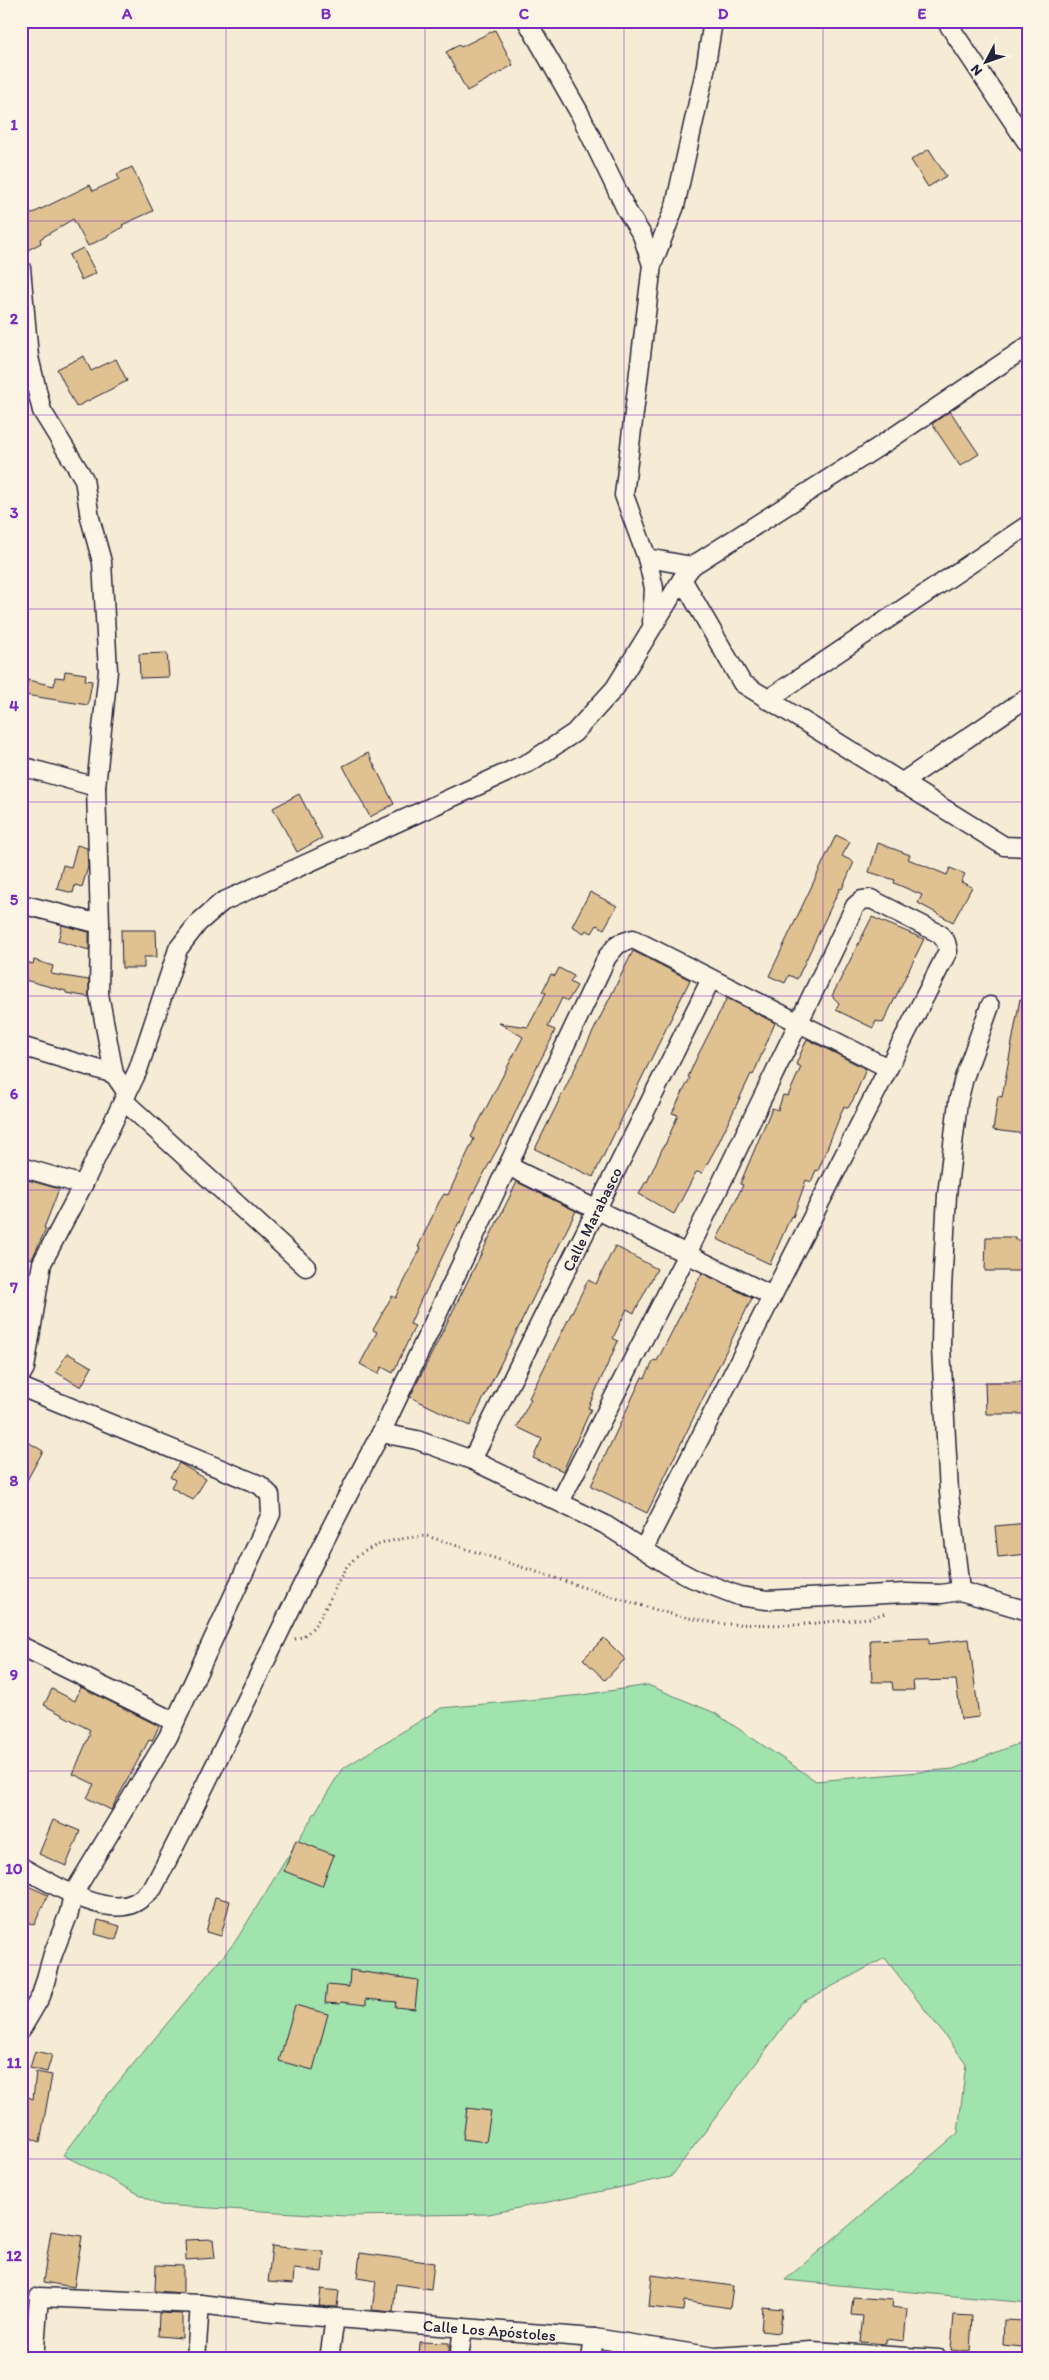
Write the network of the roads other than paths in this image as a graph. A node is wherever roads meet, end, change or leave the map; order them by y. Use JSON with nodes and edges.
{"nodes":[{"id":1,"x":527,"y":21,"type":"edge"},
{"id":2,"x":713,"y":21,"type":"edge"},
{"id":3,"x":946,"y":21,"type":"edge"},
{"id":4,"x":1028,"y":144,"type":"edge"},
{"id":5,"x":652,"y":265,"type":"junction"},
{"id":6,"x":21,"y":268,"type":"edge"},
{"id":7,"x":1028,"y":346,"type":"edge"},
{"id":8,"x":1028,"y":525,"type":"edge"},
{"id":9,"x":647,"y":558,"type":"junction"},
{"id":10,"x":687,"y":572,"type":"junction"},
{"id":11,"x":652,"y":625,"type":"junction"},
{"id":12,"x":1028,"y":697,"type":"edge"},
{"id":13,"x":768,"y":700,"type":"junction"},
{"id":14,"x":21,"y":766,"type":"edge"},
{"id":15,"x":901,"y":783,"type":"junction"},
{"id":16,"x":96,"y":787,"type":"junction"},
{"id":17,"x":1028,"y":847,"type":"edge"},
{"id":18,"x":21,"y":904,"type":"edge"},
{"id":19,"x":100,"y":924,"type":"junction"},
{"id":20,"x":711,"y":979,"type":"junction"},
{"id":21,"x":990,"y":1006,"type":"dead end"},
{"id":22,"x":799,"y":1022,"type":"junction"},
{"id":23,"x":21,"y":1046,"type":"edge"},
{"id":24,"x":888,"y":1068,"type":"junction"},
{"id":25,"x":114,"y":1074,"type":"junction"},
{"id":26,"x":126,"y":1097,"type":"junction"},
{"id":27,"x":508,"y":1166,"type":"junction"},
{"id":28,"x":21,"y":1167,"type":"edge"},
{"id":29,"x":83,"y":1185,"type":"junction"},
{"id":30,"x":598,"y":1210,"type":"junction"},
{"id":31,"x":687,"y":1254,"type":"junction"},
{"id":32,"x":306,"y":1267,"type":"dead end"},
{"id":33,"x":772,"y":1296,"type":"junction"},
{"id":34,"x":21,"y":1374,"type":"edge"},
{"id":35,"x":21,"y":1387,"type":"edge"},
{"id":36,"x":380,"y":1433,"type":"junction"},
{"id":37,"x":472,"y":1460,"type":"junction"},
{"id":38,"x":560,"y":1502,"type":"junction"},
{"id":39,"x":644,"y":1548,"type":"junction"},
{"id":40,"x":960,"y":1592,"type":"junction"},
{"id":41,"x":1028,"y":1611,"type":"edge"},
{"id":42,"x":21,"y":1646,"type":"edge"},
{"id":43,"x":175,"y":1722,"type":"junction"},
{"id":44,"x":21,"y":1867,"type":"edge"},
{"id":45,"x":73,"y":1894,"type":"junction"},
{"id":46,"x":21,"y":2030,"type":"edge"},
{"id":47,"x":200,"y":2304,"type":"junction"},
{"id":48,"x":335,"y":2318,"type":"junction"},
{"id":49,"x":463,"y":2328,"type":"junction"},
{"id":50,"x":594,"y":2338,"type":"junction"},
{"id":51,"x":859,"y":2356,"type":"edge"},
{"id":52,"x":715,"y":2358,"type":"edge"},
{"id":53,"x":34,"y":2359,"type":"edge"},
{"id":54,"x":196,"y":2359,"type":"edge"},
{"id":55,"x":329,"y":2359,"type":"edge"},
{"id":56,"x":459,"y":2359,"type":"edge"},
{"id":57,"x":591,"y":2359,"type":"edge"},
{"id":58,"x":939,"y":2359,"type":"edge"}],
"edges":[{"from":1,"to":5,"type":"street"},
{"from":2,"to":5,"type":"street"},
{"from":3,"to":4,"type":"street"},
{"from":5,"to":9,"type":"street"},
{"from":6,"to":16,"type":"street"},
{"from":7,"to":10,"type":"street"},
{"from":8,"to":13,"type":"street"},
{"from":9,"to":10,"type":"street"},
{"from":9,"to":11,"type":"street"},
{"from":10,"to":11,"type":"street"},
{"from":10,"to":13,"type":"street"},
{"from":11,"to":26,"type":"street"},
{"from":12,"to":15,"type":"street"},
{"from":13,"to":15,"type":"street"},
{"from":14,"to":16,"type":"street"},
{"from":15,"to":17,"type":"street"},
{"from":16,"to":19,"type":"street"},
{"from":18,"to":19,"type":"street"},
{"from":19,"to":25,"type":"street"},
{"from":20,"to":22,"type":"street"},
{"from":20,"to":27,"type":"street"},
{"from":20,"to":30,"type":"street","name":"Calle Marabasco"},
{"from":21,"to":40,"type":"street"},
{"from":22,"to":24,"type":"street"},
{"from":22,"to":24,"type":"street"},
{"from":22,"to":31,"type":"street"},
{"from":23,"to":25,"type":"street"},
{"from":24,"to":33,"type":"street"},
{"from":25,"to":26,"type":"street"},
{"from":26,"to":29,"type":"street"},
{"from":26,"to":32,"type":"street"},
{"from":27,"to":30,"type":"street"},
{"from":27,"to":36,"type":"street"},
{"from":28,"to":29,"type":"street"},
{"from":29,"to":34,"type":"street"},
{"from":30,"to":31,"type":"street"},
{"from":30,"to":37,"type":"street","name":"Calle Marabasco"},
{"from":31,"to":33,"type":"street"},
{"from":31,"to":38,"type":"street"},
{"from":33,"to":39,"type":"street"},
{"from":35,"to":43,"type":"street"},
{"from":36,"to":37,"type":"street"},
{"from":36,"to":45,"type":"street"},
{"from":37,"to":38,"type":"street"},
{"from":38,"to":39,"type":"street"},
{"from":39,"to":40,"type":"street"},
{"from":40,"to":41,"type":"street"},
{"from":42,"to":43,"type":"street"},
{"from":43,"to":45,"type":"street"},
{"from":44,"to":45,"type":"street"},
{"from":45,"to":46,"type":"street"},
{"from":47,"to":48,"type":"street","name":"Calle Los Apóstoles"},
{"from":47,"to":53,"type":"street","name":"Calle Los Apóstoles"},
{"from":47,"to":54,"type":"street"},
{"from":48,"to":49,"type":"street","name":"Calle Los Apóstoles"},
{"from":48,"to":55,"type":"street"},
{"from":49,"to":50,"type":"street","name":"Calle Los Apóstoles"},
{"from":49,"to":56,"type":"street"},
{"from":50,"to":52,"type":"street","name":"Calle Los Apóstoles"},
{"from":50,"to":57,"type":"street"},
{"from":51,"to":52,"type":"street","name":"Calle Los Apóstoles"},
{"from":51,"to":58,"type":"street","name":"Calle Los Apóstoles"}]}
